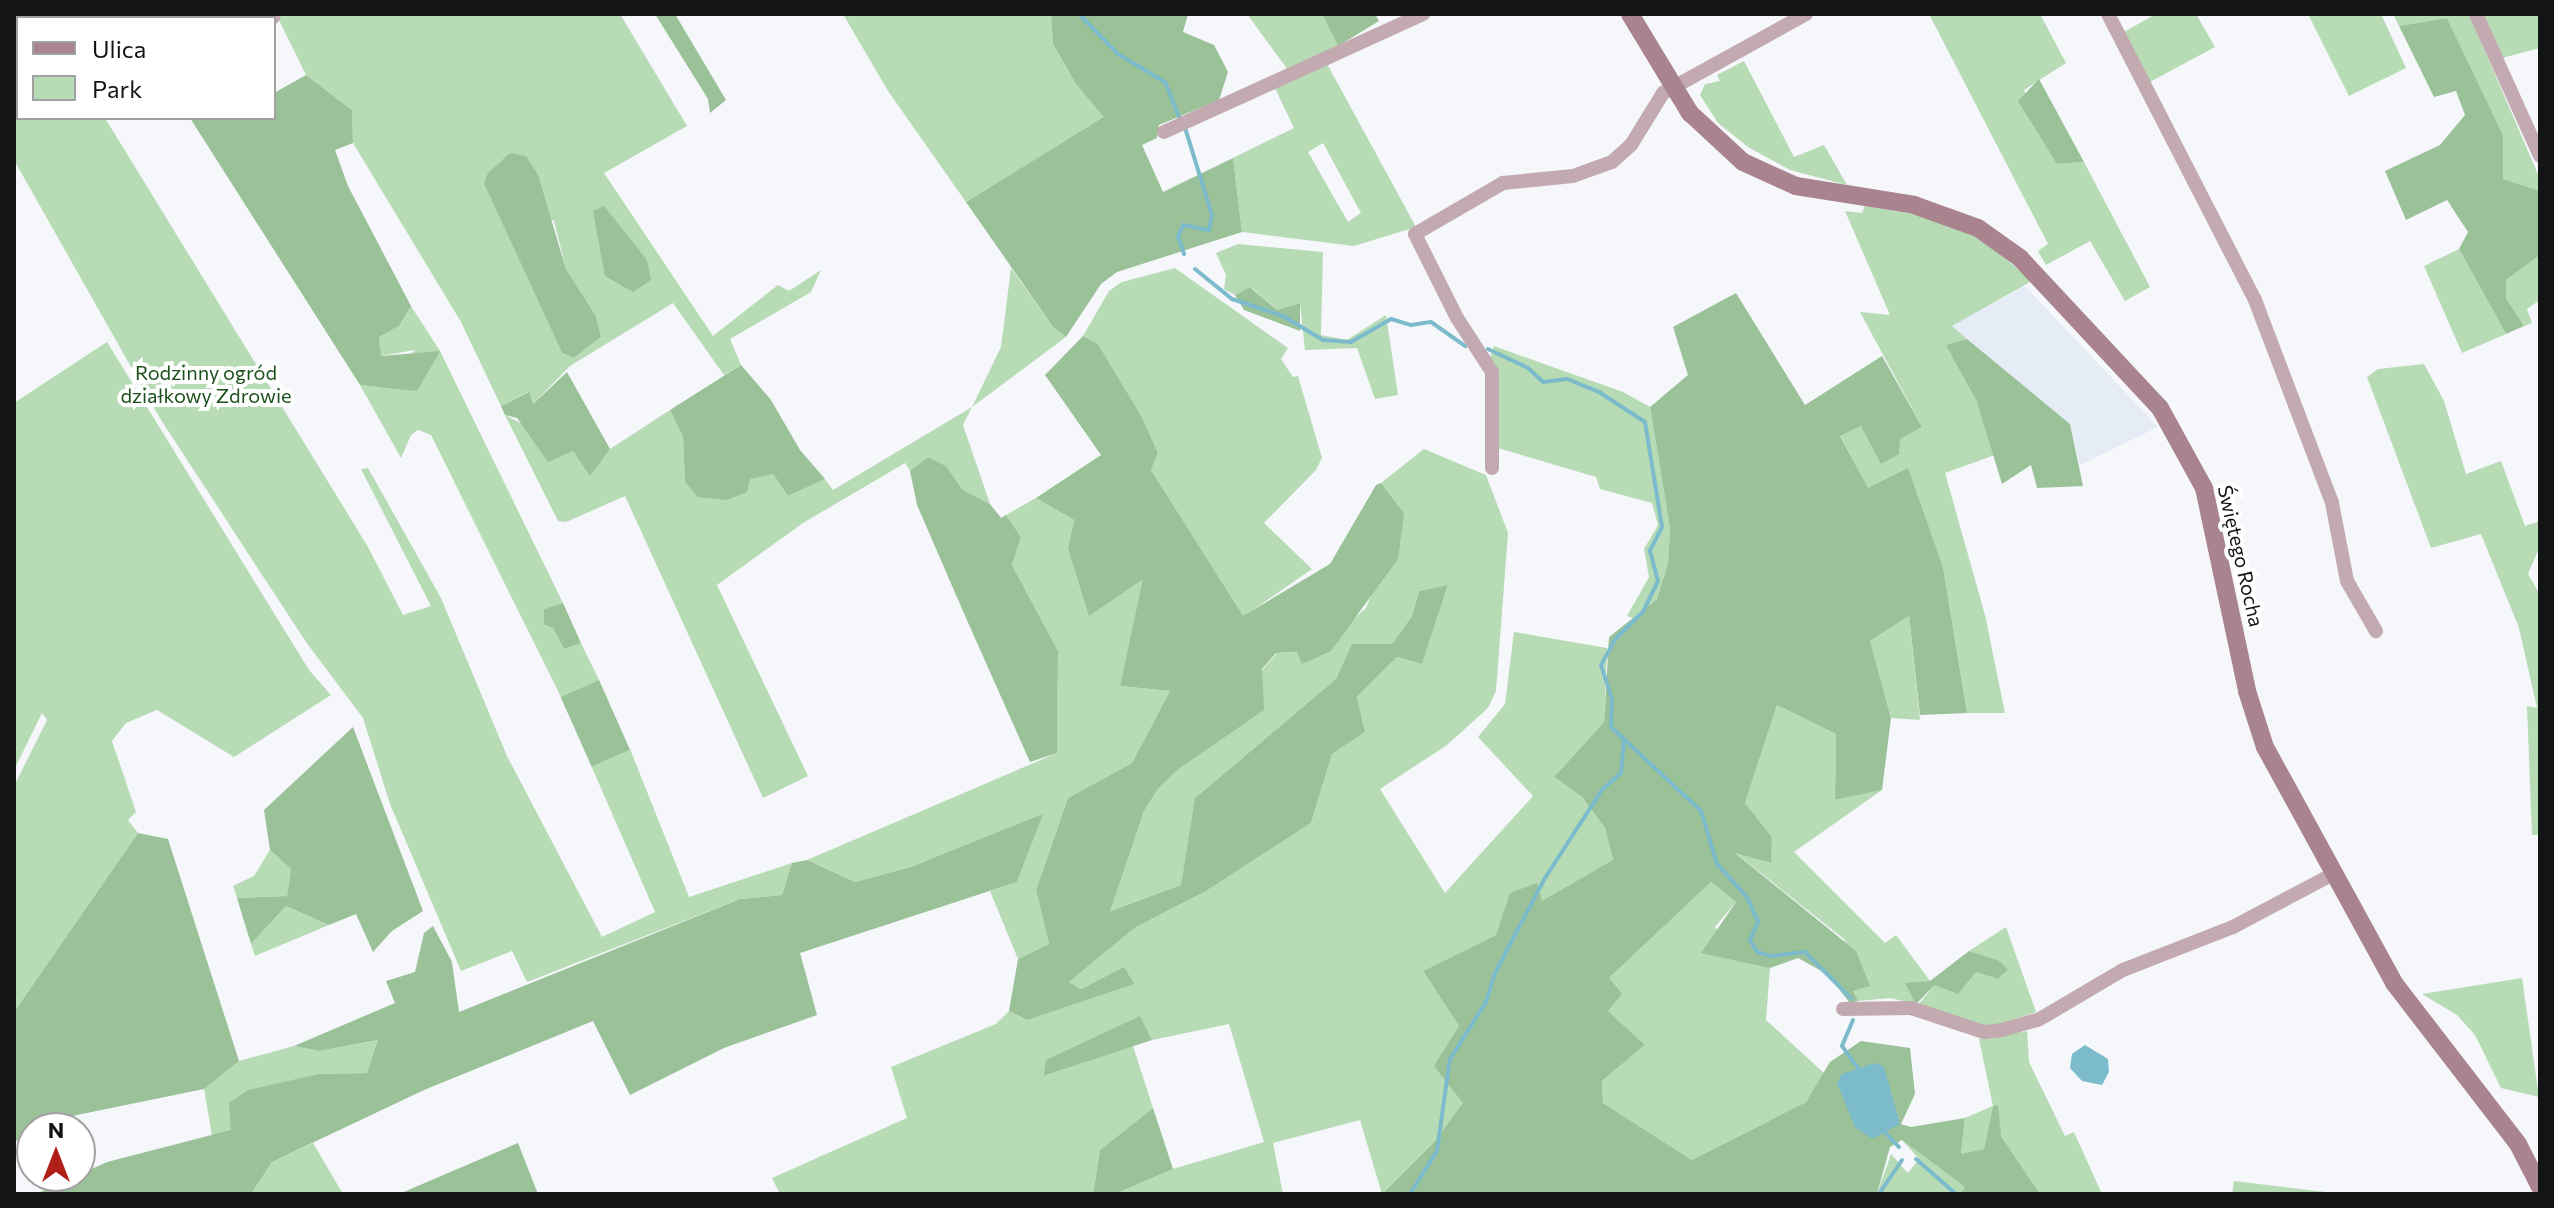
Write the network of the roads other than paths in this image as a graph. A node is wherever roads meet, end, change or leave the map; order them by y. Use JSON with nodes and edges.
{"nodes":[{"id":1,"x":1423,"y":14,"type":"edge"},
{"id":2,"x":1630,"y":14,"type":"edge"},
{"id":3,"x":1806,"y":14,"type":"edge"},
{"id":4,"x":2108,"y":14,"type":"edge"},
{"id":5,"x":2476,"y":14,"type":"edge"},
{"id":6,"x":1674,"y":88,"type":"junction"},
{"id":7,"x":1164,"y":132,"type":"dead end"},
{"id":8,"x":2540,"y":156,"type":"edge"},
{"id":9,"x":1492,"y":468,"type":"dead end"},
{"id":10,"x":2376,"y":631,"type":"dead end"},
{"id":11,"x":2333,"y":874,"type":"junction"},
{"id":12,"x":1843,"y":1009,"type":"dead end"},
{"id":13,"x":2540,"y":1187,"type":"edge"}],
"edges":[{"from":1,"to":7,"type":"street"},
{"from":2,"to":6,"type":"street","name":"Świętego Rocha"},
{"from":3,"to":6,"type":"street"},
{"from":4,"to":10,"type":"street"},
{"from":5,"to":8,"type":"street"},
{"from":6,"to":9,"type":"street"},
{"from":6,"to":11,"type":"street","name":"Świętego Rocha"},
{"from":11,"to":12,"type":"street"},
{"from":11,"to":13,"type":"street","name":"Świętego Rocha"}]}
